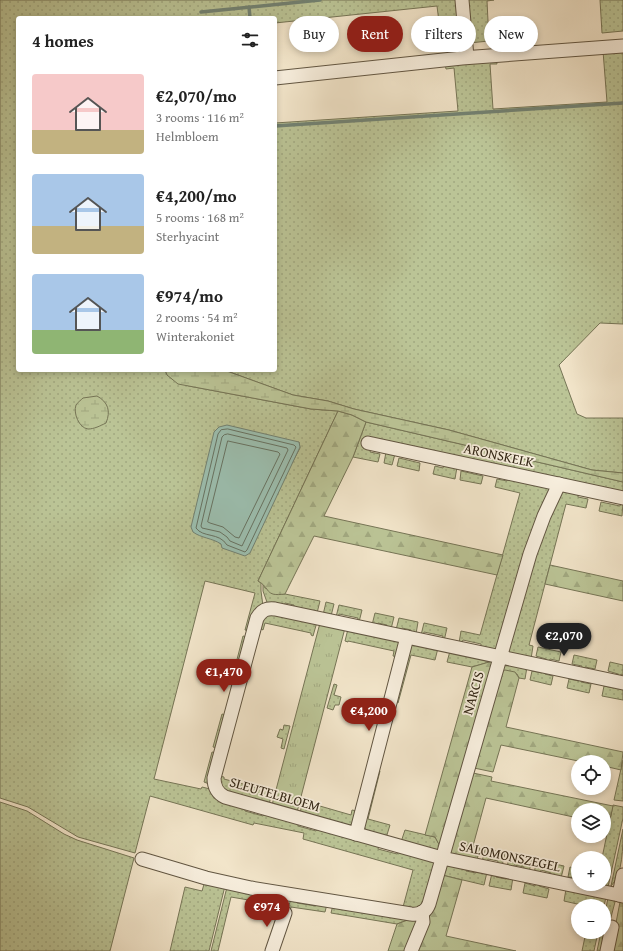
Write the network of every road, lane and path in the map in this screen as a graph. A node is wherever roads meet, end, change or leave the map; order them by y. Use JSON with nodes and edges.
{"nodes":[{"id":1,"x":462,"y":0,"type":"edge"},
{"id":2,"x":623,"y":46,"type":"edge"},
{"id":3,"x":467,"y":57,"type":"junction"},
{"id":4,"x":277,"y":78,"type":"edge"},
{"id":5,"x":368,"y":443,"type":"dead end"},
{"id":6,"x":559,"y":484,"type":"junction"},
{"id":7,"x":623,"y":498,"type":"edge"},
{"id":8,"x":407,"y":637,"type":"junction"},
{"id":9,"x":500,"y":657,"type":"junction"},
{"id":10,"x":623,"y":683,"type":"edge"},
{"id":11,"x":356,"y":834,"type":"junction"},
{"id":12,"x":442,"y":858,"type":"junction"},
{"id":13,"x":142,"y":859,"type":"dead end"},
{"id":14,"x":623,"y":875,"type":"edge"},
{"id":15,"x":621,"y":896,"type":"edge"},
{"id":16,"x":422,"y":912,"type":"junction"},
{"id":17,"x":285,"y":914,"type":"dead end"},
{"id":18,"x":612,"y":927,"type":"dead end"},
{"id":19,"x":272,"y":951,"type":"edge"},
{"id":20,"x":411,"y":951,"type":"edge"},
{"id":21,"x":607,"y":951,"type":"edge"}],
"edges":[{"from":1,"to":3,"type":"street"},
{"from":2,"to":3,"type":"street"},
{"from":3,"to":4,"type":"street"},
{"from":5,"to":6,"type":"street","name":"ARONSKELK"},
{"from":6,"to":7,"type":"street","name":"ARONSKELK"},
{"from":6,"to":9,"type":"street","name":"NARCIS"},
{"from":8,"to":9,"type":"street","name":"SLEUTELBLOEM"},
{"from":8,"to":11,"type":"street"},
{"from":8,"to":11,"type":"street","name":"SLEUTELBLOEM"},
{"from":9,"to":10,"type":"street","name":"SLEUTELBLOEM"},
{"from":9,"to":12,"type":"street","name":"NARCIS"},
{"from":11,"to":12,"type":"street","name":"SLEUTELBLOEM"},
{"from":12,"to":15,"type":"street","name":"SALOMONSZEGEL"},
{"from":12,"to":16,"type":"street","name":"NARCIS"},
{"from":13,"to":16,"type":"street"},
{"from":14,"to":15,"type":"street"},
{"from":16,"to":20,"type":"street"},
{"from":17,"to":19,"type":"street"},
{"from":18,"to":21,"type":"street"}]}
